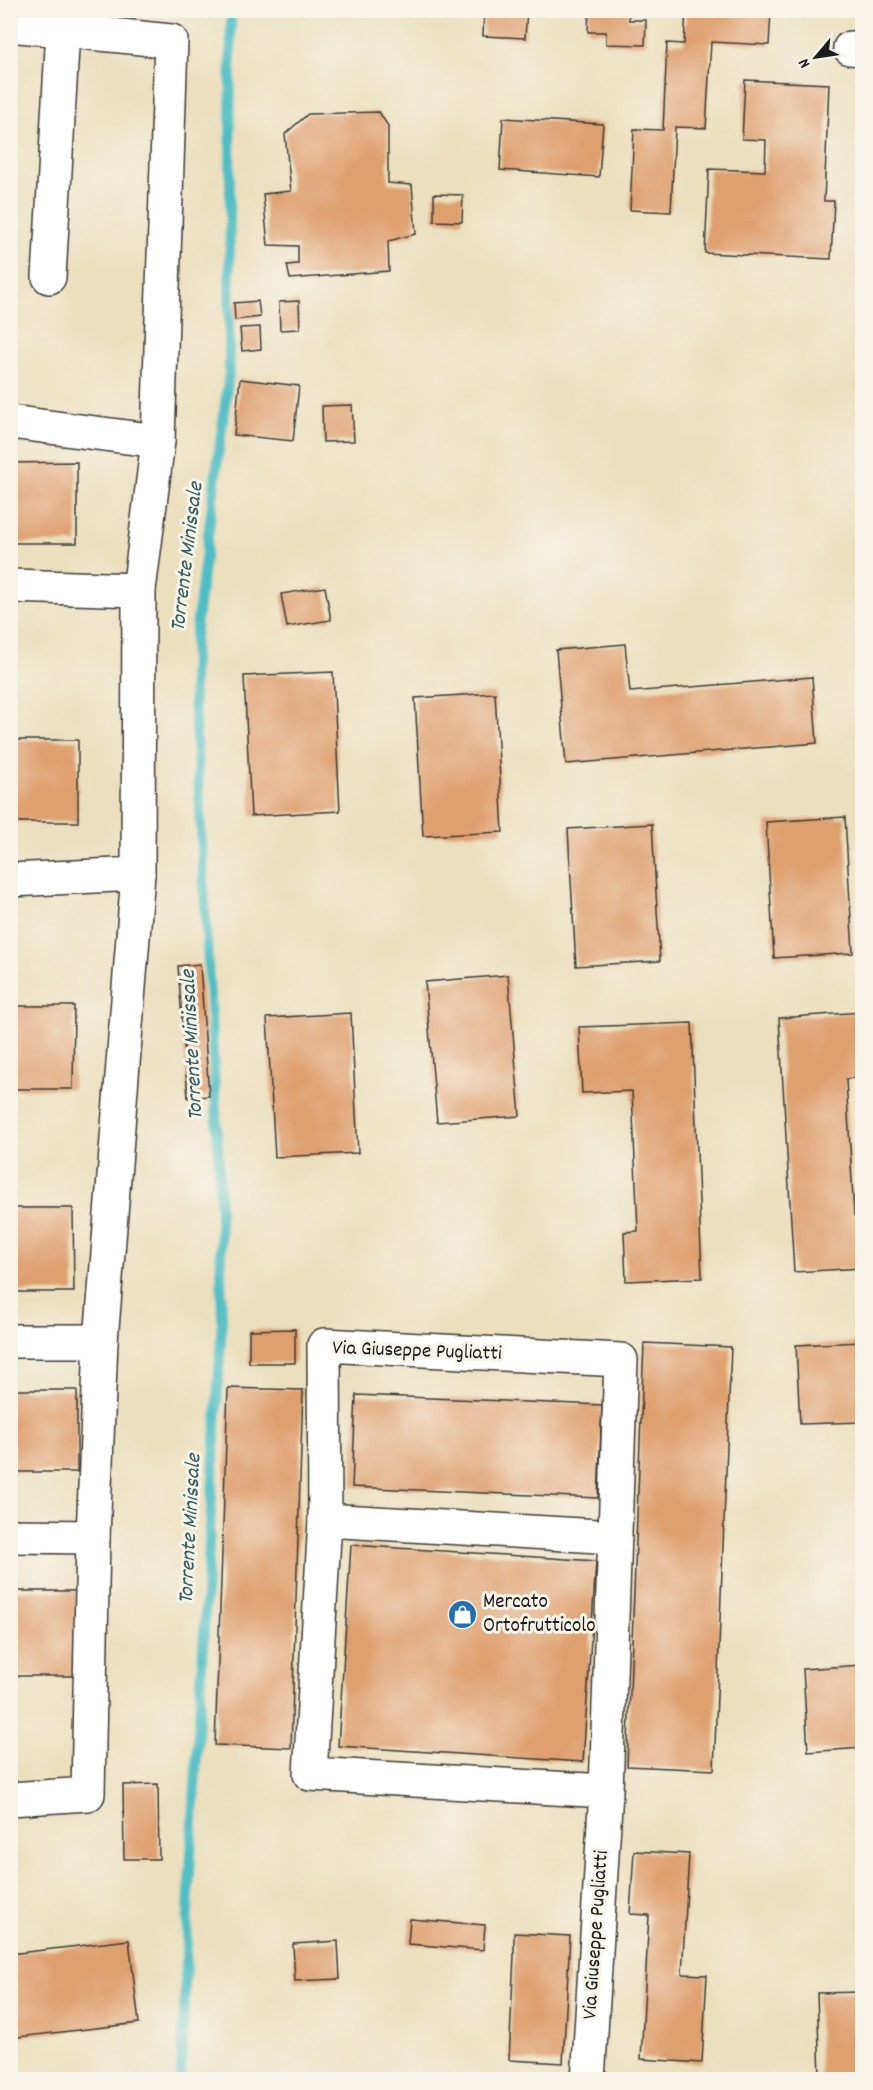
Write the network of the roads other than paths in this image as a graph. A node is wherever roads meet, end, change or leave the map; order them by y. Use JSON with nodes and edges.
{"nodes":[{"id":1,"x":10,"y":25,"type":"edge"},
{"id":2,"x":63,"y":30,"type":"junction"},
{"id":3,"x":49,"y":277,"type":"dead end"},
{"id":4,"x":10,"y":422,"type":"edge"},
{"id":5,"x":158,"y":441,"type":"junction"},
{"id":6,"x":10,"y":586,"type":"edge"},
{"id":7,"x":139,"y":590,"type":"junction"},
{"id":8,"x":138,"y":874,"type":"junction"},
{"id":9,"x":10,"y":880,"type":"edge"},
{"id":10,"x":10,"y":1341,"type":"edge"},
{"id":11,"x":101,"y":1341,"type":"junction"},
{"id":12,"x":325,"y":1520,"type":"junction"},
{"id":13,"x":10,"y":1536,"type":"edge"},
{"id":14,"x":93,"y":1537,"type":"junction"},
{"id":15,"x":615,"y":1537,"type":"junction"},
{"id":16,"x":606,"y":1791,"type":"junction"},
{"id":17,"x":10,"y":1798,"type":"edge"},
{"id":18,"x":588,"y":2079,"type":"edge"}],
"edges":[{"from":1,"to":2,"type":"street"},
{"from":2,"to":3,"type":"street"},
{"from":2,"to":5,"type":"street"},
{"from":4,"to":5,"type":"street"},
{"from":5,"to":7,"type":"street"},
{"from":6,"to":7,"type":"street"},
{"from":7,"to":8,"type":"street"},
{"from":8,"to":9,"type":"street"},
{"from":8,"to":11,"type":"street"},
{"from":10,"to":11,"type":"street"},
{"from":11,"to":14,"type":"street"},
{"from":12,"to":15,"type":"street"},
{"from":12,"to":15,"type":"street","name":"Via Giuseppe Pugliatti"},
{"from":12,"to":16,"type":"street","name":"Via Giuseppe Pugliatti"},
{"from":13,"to":14,"type":"street"},
{"from":14,"to":17,"type":"street"},
{"from":15,"to":16,"type":"street","name":"Via Giuseppe Pugliatti"},
{"from":16,"to":18,"type":"street","name":"Via Giuseppe Pugliatti"}]}
